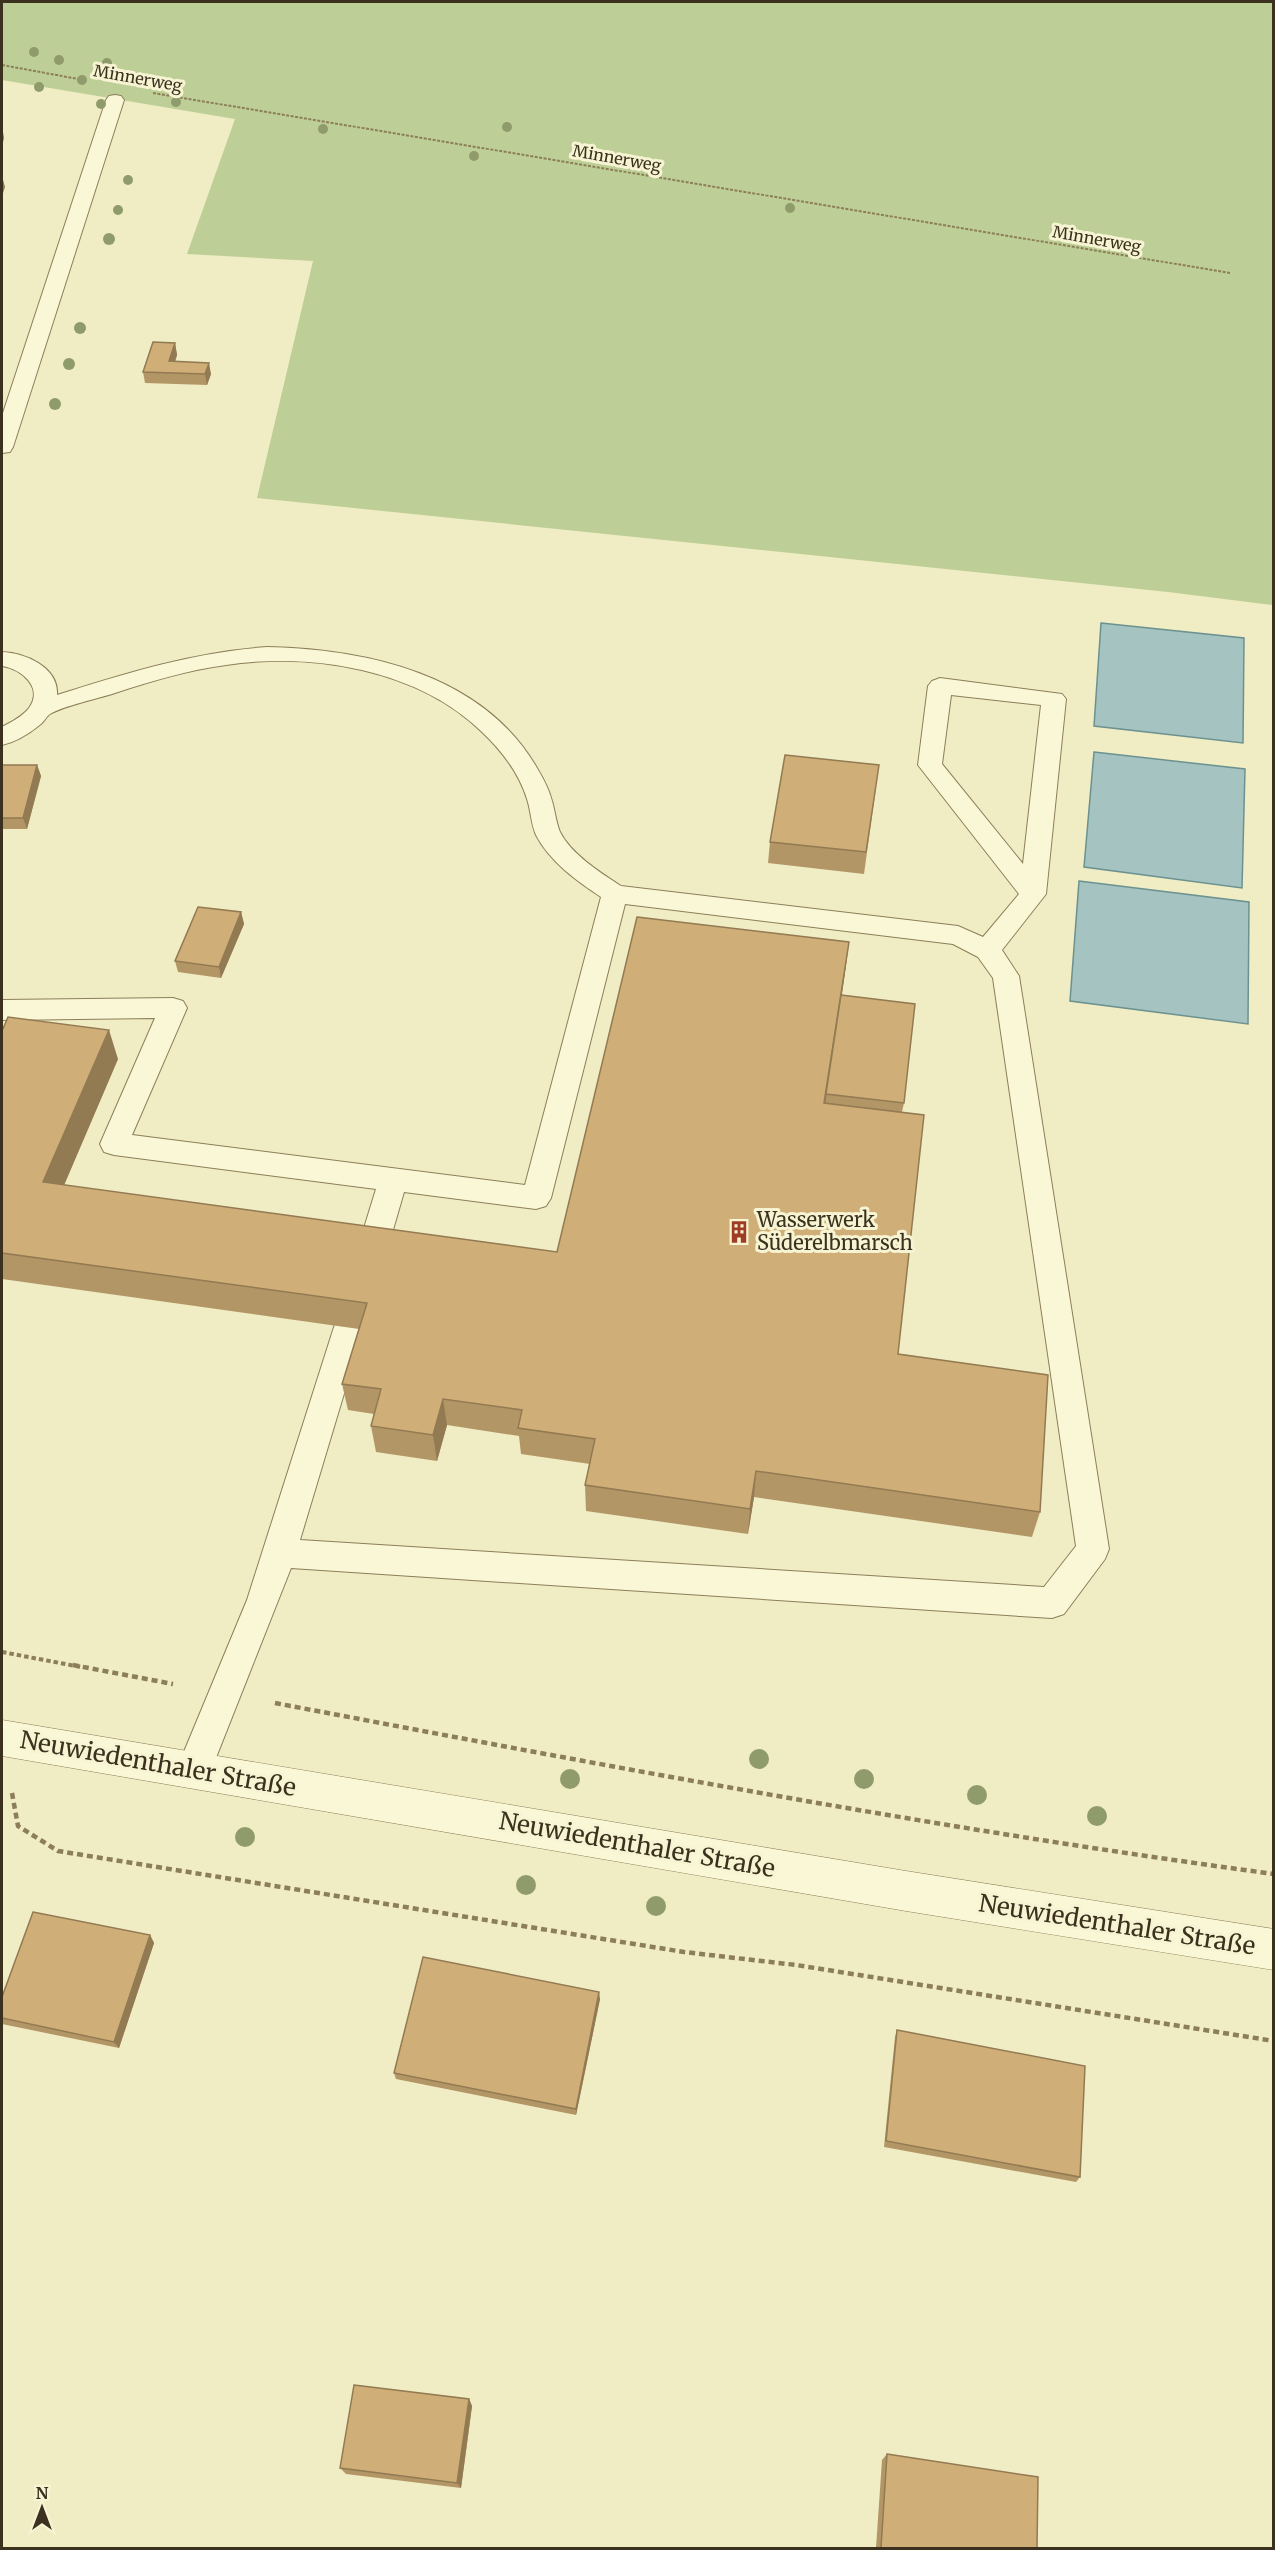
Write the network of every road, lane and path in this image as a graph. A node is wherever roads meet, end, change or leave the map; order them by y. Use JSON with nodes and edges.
{"nodes":[{"id":1,"x":2,"y":65,"type":"edge"},
{"id":2,"x":78,"y":79,"type":"dead end"},
{"id":3,"x":146,"y":91,"type":"dead end"},
{"id":4,"x":116,"y":100,"type":"dead end"},
{"id":5,"x":1230,"y":273,"type":"dead end"},
{"id":6,"x":2,"y":447,"type":"edge"},
{"id":7,"x":2,"y":659,"type":"edge"},
{"id":8,"x":40,"y":710,"type":"junction"},
{"id":9,"x":2,"y":736,"type":"edge"},
{"id":10,"x":615,"y":894,"type":"junction"},
{"id":11,"x":1033,"y":894,"type":"junction"},
{"id":12,"x":987,"y":950,"type":"junction"},
{"id":13,"x":2,"y":1010,"type":"edge"},
{"id":14,"x":393,"y":1180,"type":"junction"},
{"id":15,"x":371,"y":1254,"type":"edge"},
{"id":16,"x":349,"y":1327,"type":"edge"},
{"id":17,"x":280,"y":1552,"type":"junction"},
{"id":18,"x":2,"y":1652,"type":"edge"},
{"id":19,"x":226,"y":1694,"type":"junction"},
{"id":20,"x":2,"y":1738,"type":"edge"},
{"id":21,"x":194,"y":1771,"type":"junction"},
{"id":22,"x":10,"y":1783,"type":"dead end"},
{"id":23,"x":1274,"y":1874,"type":"edge"},
{"id":24,"x":1274,"y":1950,"type":"edge"},
{"id":25,"x":1274,"y":2041,"type":"edge"}],
"edges":[{"from":1,"to":2,"type":"path","name":"Minnerweg"},
{"from":3,"to":5,"type":"path","name":"Minnerweg"},
{"from":4,"to":6,"type":"lane"},
{"from":7,"to":8,"type":"lane"},
{"from":8,"to":9,"type":"lane"},
{"from":8,"to":10,"type":"lane"},
{"from":10,"to":12,"type":"lane"},
{"from":10,"to":14,"type":"lane"},
{"from":11,"to":11,"type":"lane"},
{"from":11,"to":12,"type":"lane"},
{"from":12,"to":17,"type":"lane"},
{"from":13,"to":14,"type":"lane"},
{"from":14,"to":15,"type":"lane"},
{"from":16,"to":17,"type":"lane"},
{"from":17,"to":19,"type":"lane"},
{"from":18,"to":19,"type":"path"},
{"from":19,"to":21,"type":"lane"},
{"from":19,"to":23,"type":"path"},
{"from":20,"to":21,"type":"street","name":"Neuwiedenthaler Straße"},
{"from":21,"to":24,"type":"street","name":"Neuwiedenthaler Straße"},
{"from":22,"to":25,"type":"path"}]}
